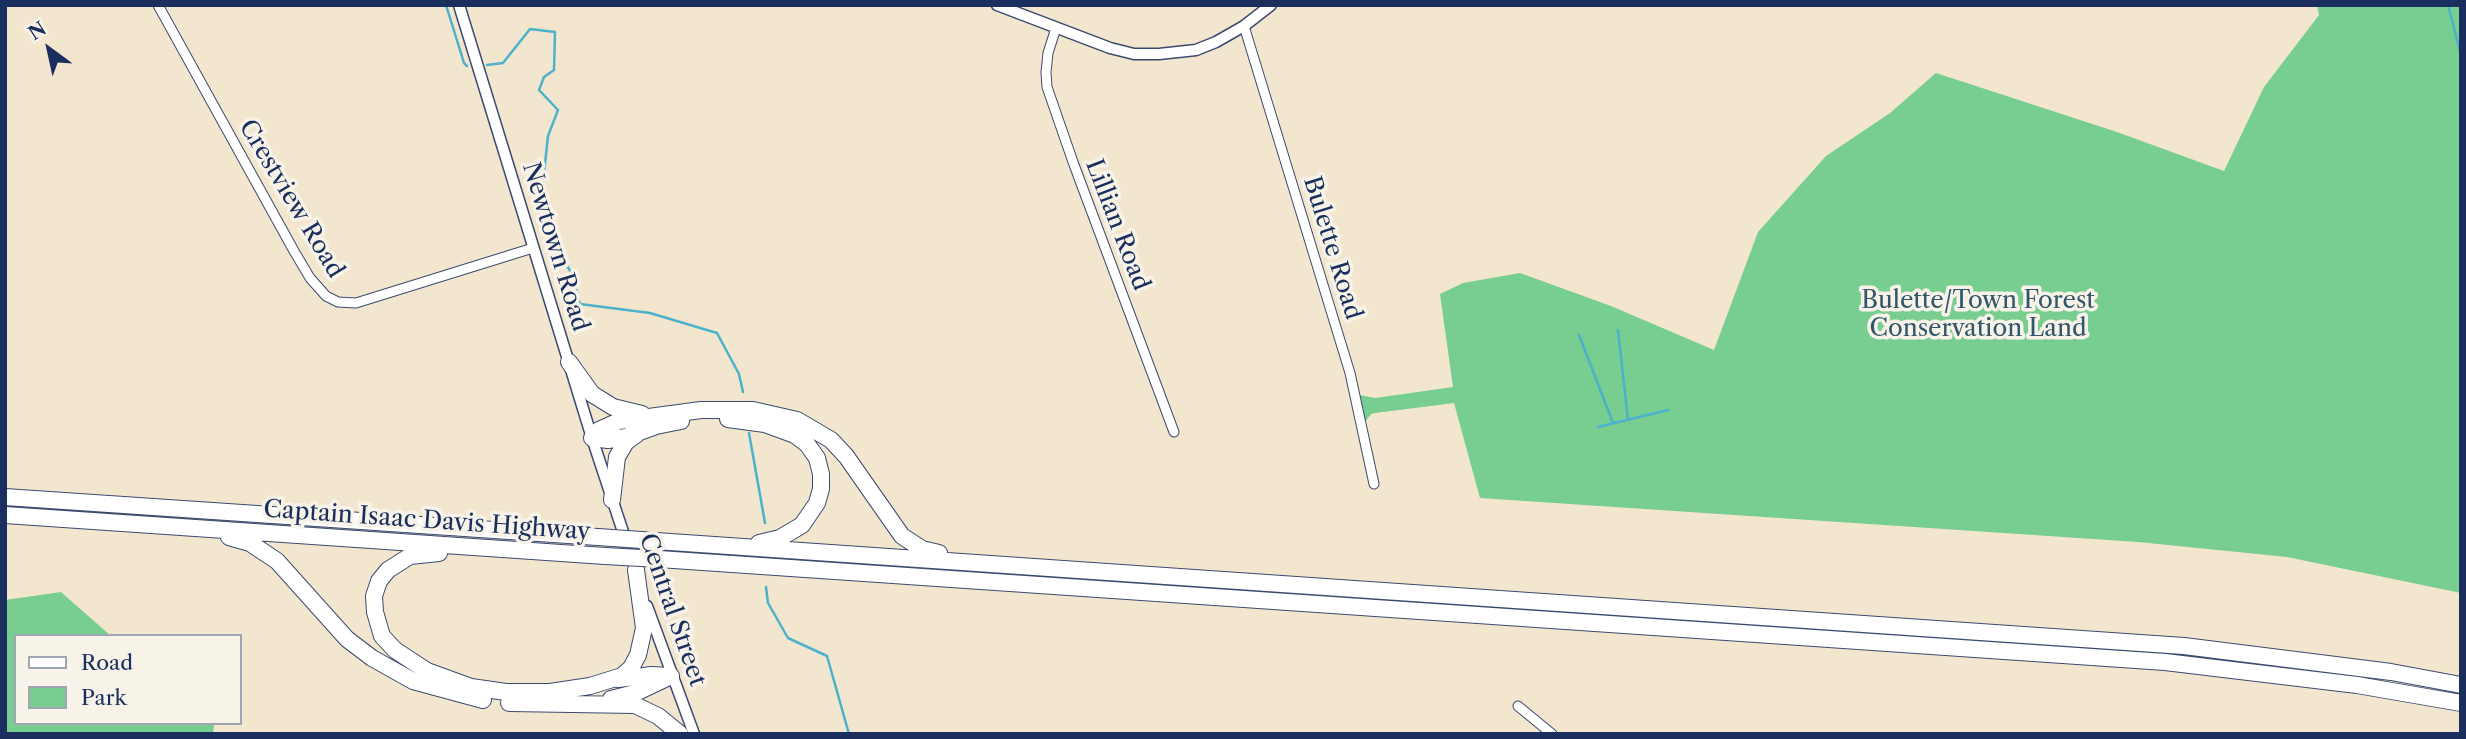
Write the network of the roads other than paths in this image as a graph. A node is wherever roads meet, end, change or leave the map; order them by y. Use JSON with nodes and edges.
{"nodes":[{"id":1,"x":158,"y":5,"type":"edge"},
{"id":2,"x":459,"y":5,"type":"edge"},
{"id":3,"x":998,"y":5,"type":"edge"},
{"id":4,"x":1271,"y":5,"type":"edge"},
{"id":5,"x":1244,"y":26,"type":"junction"},
{"id":6,"x":1056,"y":28,"type":"junction"},
{"id":7,"x":533,"y":248,"type":"junction"},
{"id":8,"x":569,"y":362,"type":"junction"},
{"id":9,"x":655,"y":415,"type":"junction"},
{"id":10,"x":1174,"y":432,"type":"dead end"},
{"id":11,"x":638,"y":433,"type":"junction"},
{"id":12,"x":592,"y":438,"type":"junction"},
{"id":13,"x":1374,"y":484,"type":"dead end"},
{"id":14,"x":5,"y":497,"type":"edge"},
{"id":15,"x":612,"y":500,"type":"junction"},
{"id":16,"x":5,"y":515,"type":"edge"},
{"id":17,"x":168,"y":526,"type":"junction"},
{"id":18,"x":740,"y":547,"type":"junction"},
{"id":19,"x":533,"y":551,"type":"junction"},
{"id":20,"x":971,"y":563,"type":"junction"},
{"id":21,"x":636,"y":570,"type":"junction"},
{"id":22,"x":671,"y":676,"type":"junction"},
{"id":23,"x":610,"y":681,"type":"junction"},
{"id":24,"x":2461,"y":685,"type":"edge"},
{"id":25,"x":592,"y":703,"type":"junction"},
{"id":26,"x":2461,"y":703,"type":"edge"},
{"id":27,"x":1518,"y":706,"type":"dead end"},
{"id":28,"x":680,"y":734,"type":"edge"},
{"id":29,"x":694,"y":734,"type":"edge"},
{"id":30,"x":1552,"y":734,"type":"edge"}],
"edges":[{"from":1,"to":7,"type":"street","name":"Crestview Road"},
{"from":2,"to":7,"type":"street","name":"Newtown Road"},
{"from":3,"to":6,"type":"street"},
{"from":4,"to":5,"type":"street"},
{"from":5,"to":6,"type":"street"},
{"from":5,"to":13,"type":"street","name":"Bulette Road"},
{"from":6,"to":10,"type":"street","name":"Lillian Road"},
{"from":7,"to":8,"type":"street","name":"Newtown Road"},
{"from":8,"to":9,"type":"highway"},
{"from":8,"to":12,"type":"street","name":"Newtown Road"},
{"from":9,"to":12,"type":"highway"},
{"from":9,"to":20,"type":"highway"},
{"from":11,"to":12,"type":"highway"},
{"from":11,"to":15,"type":"highway"},
{"from":11,"to":18,"type":"highway"},
{"from":12,"to":15,"type":"street","name":"Newtown Road"},
{"from":14,"to":18,"type":"highway","name":"Captain Isaac Davis Highway","bridge":true},
{"from":15,"to":21,"type":"street","name":"Central Street"},
{"from":16,"to":17,"type":"highway","name":"Captain Isaac Davis Highway"},
{"from":17,"to":19,"type":"highway","name":"Captain Isaac Davis Highway"},
{"from":17,"to":25,"type":"highway"},
{"from":18,"to":20,"type":"highway","name":"Captain Isaac Davis Highway"},
{"from":19,"to":23,"type":"highway"},
{"from":19,"to":26,"type":"highway","name":"Captain Isaac Davis Highway","bridge":true},
{"from":20,"to":24,"type":"highway"},
{"from":21,"to":22,"type":"street","name":"Central Street"},
{"from":21,"to":23,"type":"highway"},
{"from":22,"to":23,"type":"highway"},
{"from":22,"to":25,"type":"highway"},
{"from":22,"to":29,"type":"street","name":"Central Street"},
{"from":25,"to":28,"type":"highway"},
{"from":27,"to":30,"type":"street"}]}
